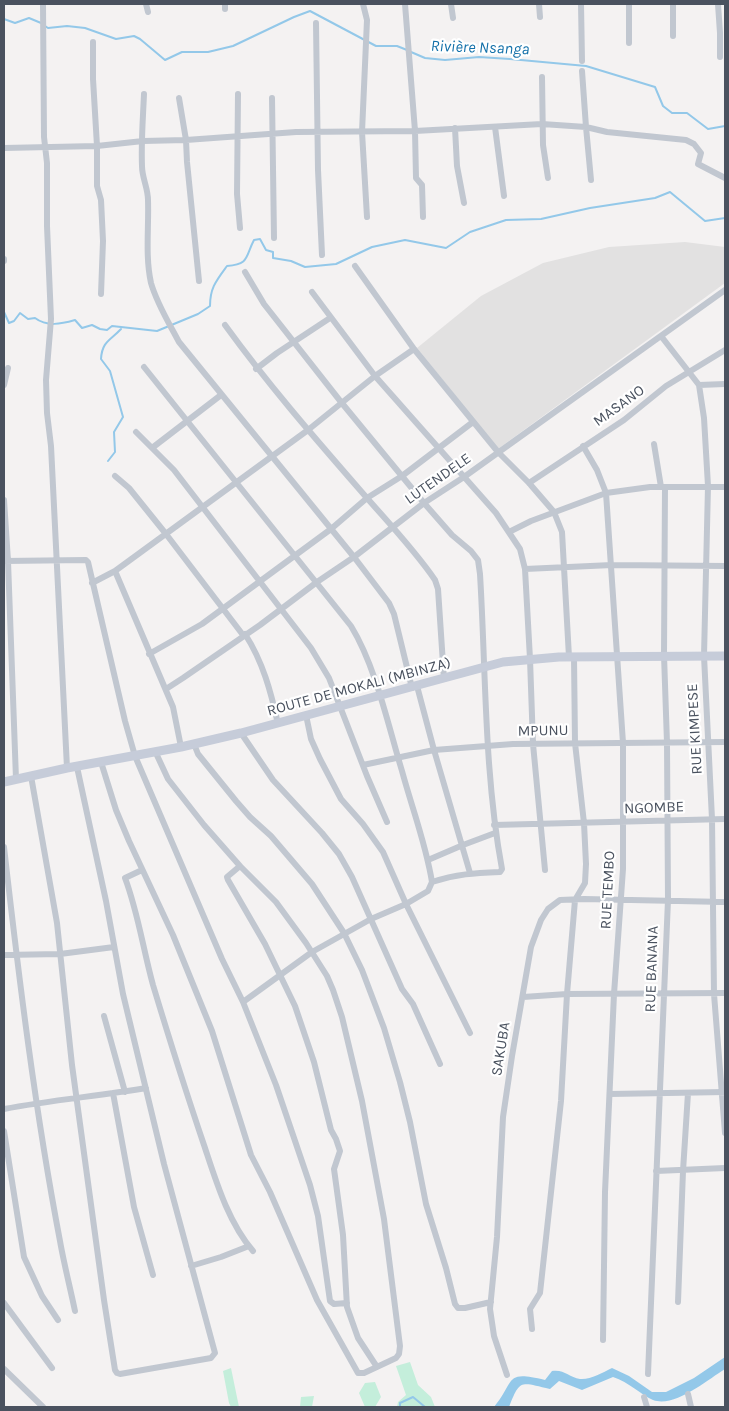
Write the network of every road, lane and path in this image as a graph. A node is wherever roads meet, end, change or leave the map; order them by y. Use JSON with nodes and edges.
{"nodes":[{"id":1,"x":146,"y":4,"type":"edge"},
{"id":2,"x":363,"y":4,"type":"edge"},
{"id":3,"x":405,"y":4,"type":"edge"},
{"id":4,"x":451,"y":4,"type":"edge"},
{"id":5,"x":539,"y":4,"type":"edge"},
{"id":6,"x":581,"y":4,"type":"edge"},
{"id":7,"x":629,"y":4,"type":"edge"},
{"id":8,"x":673,"y":4,"type":"edge"},
{"id":9,"x":718,"y":4,"type":"edge"},
{"id":10,"x":43,"y":6,"type":"edge"},
{"id":11,"x":148,"y":12,"type":"dead end"},
{"id":12,"x":540,"y":17,"type":"dead end"},
{"id":13,"x":453,"y":18,"type":"dead end"},
{"id":14,"x":316,"y":23,"type":"dead end"},
{"id":15,"x":673,"y":36,"type":"dead end"},
{"id":16,"x":93,"y":42,"type":"dead end"},
{"id":17,"x":629,"y":43,"type":"dead end"},
{"id":18,"x":720,"y":57,"type":"dead end"},
{"id":19,"x":582,"y":61,"type":"dead end"},
{"id":20,"x":582,"y":71,"type":"dead end"},
{"id":21,"x":542,"y":78,"type":"dead end"},
{"id":22,"x":144,"y":94,"type":"dead end"},
{"id":23,"x":238,"y":94,"type":"dead end"},
{"id":24,"x":179,"y":98,"type":"dead end"},
{"id":25,"x":272,"y":98,"type":"dead end"},
{"id":26,"x":542,"y":124,"type":"junction"},
{"id":27,"x":495,"y":126,"type":"junction"},
{"id":28,"x":586,"y":127,"type":"junction"},
{"id":29,"x":455,"y":128,"type":"junction"},
{"id":30,"x":318,"y":131,"type":"junction"},
{"id":31,"x":415,"y":131,"type":"junction"},
{"id":32,"x":362,"y":132,"type":"junction"},
{"id":33,"x":271,"y":133,"type":"junction"},
{"id":34,"x":238,"y":137,"type":"junction"},
{"id":35,"x":186,"y":140,"type":"junction"},
{"id":36,"x":143,"y":141,"type":"junction"},
{"id":37,"x":97,"y":146,"type":"junction"},
{"id":38,"x":4,"y":148,"type":"edge"},
{"id":39,"x":45,"y":148,"type":"junction"},
{"id":40,"x":548,"y":178,"type":"dead end"},
{"id":41,"x":725,"y":178,"type":"edge"},
{"id":42,"x":591,"y":180,"type":"dead end"},
{"id":43,"x":504,"y":196,"type":"dead end"},
{"id":44,"x":464,"y":203,"type":"dead end"},
{"id":45,"x":367,"y":217,"type":"dead end"},
{"id":46,"x":423,"y":217,"type":"dead end"},
{"id":47,"x":240,"y":228,"type":"dead end"},
{"id":48,"x":274,"y":238,"type":"dead end"},
{"id":49,"x":322,"y":255,"type":"dead end"},
{"id":50,"x":355,"y":266,"type":"dead end"},
{"id":51,"x":245,"y":272,"type":"dead end"},
{"id":52,"x":199,"y":282,"type":"dead end"},
{"id":53,"x":725,"y":290,"type":"edge"},
{"id":54,"x":312,"y":292,"type":"dead end"},
{"id":55,"x":101,"y":294,"type":"dead end"},
{"id":56,"x":330,"y":318,"type":"junction"},
{"id":57,"x":225,"y":325,"type":"dead end"},
{"id":58,"x":660,"y":336,"type":"junction"},
{"id":59,"x":294,"y":342,"type":"junction"},
{"id":60,"x":414,"y":349,"type":"junction"},
{"id":61,"x":725,"y":350,"type":"edge"},
{"id":62,"x":144,"y":367,"type":"dead end"},
{"id":63,"x":8,"y":368,"type":"dead end"},
{"id":64,"x":256,"y":369,"type":"junction"},
{"id":65,"x":688,"y":372,"type":"junction"},
{"id":66,"x":375,"y":376,"type":"junction"},
{"id":67,"x":725,"y":384,"type":"edge"},
{"id":68,"x":4,"y":385,"type":"edge"},
{"id":69,"x":699,"y":386,"type":"junction"},
{"id":70,"x":221,"y":395,"type":"junction"},
{"id":71,"x":342,"y":402,"type":"junction"},
{"id":72,"x":188,"y":421,"type":"junction"},
{"id":73,"x":473,"y":422,"type":"junction"},
{"id":74,"x":308,"y":430,"type":"junction"},
{"id":75,"x":136,"y":432,"type":"dead end"},
{"id":76,"x":654,"y":444,"type":"dead end"},
{"id":77,"x":583,"y":446,"type":"junction"},
{"id":78,"x":152,"y":448,"type":"junction"},
{"id":79,"x":439,"y":448,"type":"junction"},
{"id":80,"x":498,"y":452,"type":"junction"},
{"id":81,"x":271,"y":456,"type":"junction"},
{"id":82,"x":115,"y":476,"type":"dead end"},
{"id":83,"x":402,"y":476,"type":"junction"},
{"id":84,"x":464,"y":477,"type":"junction"},
{"id":85,"x":237,"y":483,"type":"junction"},
{"id":86,"x":528,"y":483,"type":"junction"},
{"id":87,"x":708,"y":486,"type":"junction"},
{"id":88,"x":725,"y":486,"type":"edge"},
{"id":89,"x":663,"y":487,"type":"junction"},
{"id":90,"x":606,"y":493,"type":"junction"},
{"id":91,"x":367,"y":498,"type":"junction"},
{"id":92,"x":4,"y":500,"type":"edge"},
{"id":93,"x":424,"y":503,"type":"junction"},
{"id":94,"x":204,"y":508,"type":"junction"},
{"id":95,"x":554,"y":512,"type":"junction"},
{"id":96,"x":331,"y":528,"type":"junction"},
{"id":97,"x":393,"y":528,"type":"junction"},
{"id":98,"x":509,"y":532,"type":"junction"},
{"id":99,"x":166,"y":534,"type":"junction"},
{"id":100,"x":295,"y":555,"type":"junction"},
{"id":101,"x":354,"y":556,"type":"junction"},
{"id":102,"x":55,"y":560,"type":"junction"},
{"id":103,"x":6,"y":561,"type":"edge"},
{"id":104,"x":612,"y":565,"type":"junction"},
{"id":105,"x":664,"y":565,"type":"junction"},
{"id":106,"x":707,"y":566,"type":"junction"},
{"id":107,"x":725,"y":566,"type":"edge"},
{"id":108,"x":565,"y":567,"type":"junction"},
{"id":109,"x":525,"y":569,"type":"junction"},
{"id":110,"x":115,"y":572,"type":"junction"},
{"id":111,"x":259,"y":582,"type":"junction"},
{"id":112,"x":317,"y":582,"type":"junction"},
{"id":113,"x":92,"y":583,"type":"junction"},
{"id":114,"x":223,"y":608,"type":"junction"},
{"id":115,"x":280,"y":609,"type":"junction"},
{"id":116,"x":244,"y":635,"type":"junction"},
{"id":117,"x":149,"y":654,"type":"junction"},
{"id":118,"x":618,"y":656,"type":"junction"},
{"id":119,"x":664,"y":656,"type":"junction"},
{"id":120,"x":704,"y":656,"type":"junction"},
{"id":121,"x":725,"y":656,"type":"edge"},
{"id":122,"x":571,"y":657,"type":"junction"},
{"id":123,"x":530,"y":659,"type":"junction"},
{"id":124,"x":485,"y":666,"type":"junction"},
{"id":125,"x":444,"y":679,"type":"junction"},
{"id":126,"x":415,"y":687,"type":"junction"},
{"id":127,"x":166,"y":688,"type":"junction"},
{"id":128,"x":380,"y":696,"type":"junction"},
{"id":129,"x":340,"y":707,"type":"junction"},
{"id":130,"x":306,"y":715,"type":"junction"},
{"id":131,"x":278,"y":724,"type":"junction"},
{"id":132,"x":242,"y":733,"type":"junction"},
{"id":133,"x":709,"y":742,"type":"junction"},
{"id":134,"x":725,"y":742,"type":"edge"},
{"id":135,"x":575,"y":743,"type":"junction"},
{"id":136,"x":623,"y":743,"type":"junction"},
{"id":137,"x":667,"y":743,"type":"junction"},
{"id":138,"x":194,"y":744,"type":"junction"},
{"id":139,"x":533,"y":744,"type":"junction"},
{"id":140,"x":488,"y":746,"type":"junction"},
{"id":141,"x":181,"y":748,"type":"junction"},
{"id":142,"x":434,"y":750,"type":"junction"},
{"id":143,"x":155,"y":751,"type":"junction"},
{"id":144,"x":135,"y":756,"type":"junction"},
{"id":145,"x":397,"y":757,"type":"junction"},
{"id":146,"x":101,"y":762,"type":"junction"},
{"id":147,"x":363,"y":765,"type":"junction"},
{"id":148,"x":77,"y":767,"type":"junction"},
{"id":149,"x":67,"y":768,"type":"junction"},
{"id":150,"x":31,"y":776,"type":"junction"},
{"id":151,"x":16,"y":779,"type":"junction"},
{"id":152,"x":4,"y":782,"type":"edge"},
{"id":153,"x":712,"y":819,"type":"junction"},
{"id":154,"x":725,"y":819,"type":"edge"},
{"id":155,"x":667,"y":820,"type":"junction"},
{"id":156,"x":388,"y":822,"type":"dead end"},
{"id":157,"x":623,"y":822,"type":"junction"},
{"id":158,"x":584,"y":823,"type":"junction"},
{"id":159,"x":539,"y":824,"type":"junction"},
{"id":160,"x":494,"y":825,"type":"junction"},
{"id":161,"x":495,"y":833,"type":"junction"},
{"id":162,"x":463,"y":845,"type":"junction"},
{"id":163,"x":4,"y":847,"type":"edge"},
{"id":164,"x":428,"y":860,"type":"junction"},
{"id":165,"x":240,"y":866,"type":"junction"},
{"id":166,"x":142,"y":870,"type":"junction"},
{"id":167,"x":545,"y":870,"type":"dead end"},
{"id":168,"x":470,"y":873,"type":"junction"},
{"id":169,"x":432,"y":882,"type":"junction"},
{"id":170,"x":575,"y":900,"type":"junction"},
{"id":171,"x":619,"y":900,"type":"junction"},
{"id":172,"x":668,"y":900,"type":"junction"},
{"id":173,"x":712,"y":902,"type":"junction"},
{"id":174,"x":725,"y":902,"type":"edge"},
{"id":175,"x":406,"y":904,"type":"junction"},
{"id":176,"x":371,"y":919,"type":"junction"},
{"id":177,"x":344,"y":933,"type":"junction"},
{"id":178,"x":114,"y":948,"type":"junction"},
{"id":179,"x":312,"y":952,"type":"junction"},
{"id":180,"x":60,"y":954,"type":"junction"},
{"id":181,"x":4,"y":955,"type":"edge"},
{"id":182,"x":18,"y":955,"type":"junction"},
{"id":183,"x":281,"y":976,"type":"junction"},
{"id":184,"x":725,"y":993,"type":"edge"},
{"id":185,"x":567,"y":994,"type":"junction"},
{"id":186,"x":614,"y":994,"type":"junction"},
{"id":187,"x":663,"y":994,"type":"junction"},
{"id":188,"x":714,"y":994,"type":"junction"},
{"id":189,"x":523,"y":997,"type":"junction"},
{"id":190,"x":244,"y":1002,"type":"junction"},
{"id":191,"x":104,"y":1016,"type":"dead end"},
{"id":192,"x":470,"y":1033,"type":"dead end"},
{"id":193,"x":440,"y":1064,"type":"dead end"},
{"id":194,"x":146,"y":1088,"type":"junction"},
{"id":195,"x":125,"y":1092,"type":"junction"},
{"id":196,"x":661,"y":1092,"type":"junction"},
{"id":197,"x":724,"y":1092,"type":"edge"},
{"id":198,"x":688,"y":1093,"type":"junction"},
{"id":199,"x":113,"y":1094,"type":"junction"},
{"id":200,"x":610,"y":1094,"type":"junction"},
{"id":201,"x":77,"y":1099,"type":"junction"},
{"id":202,"x":37,"y":1103,"type":"junction"},
{"id":203,"x":4,"y":1109,"type":"edge"},
{"id":204,"x":4,"y":1131,"type":"edge"},
{"id":205,"x":725,"y":1133,"type":"edge"},
{"id":206,"x":725,"y":1168,"type":"edge"},
{"id":207,"x":656,"y":1171,"type":"junction"},
{"id":208,"x":682,"y":1171,"type":"junction"},
{"id":209,"x":191,"y":1266,"type":"junction"},
{"id":210,"x":153,"y":1275,"type":"dead end"},
{"id":211,"x":491,"y":1302,"type":"junction"},
{"id":212,"x":678,"y":1302,"type":"dead end"},
{"id":213,"x":4,"y":1303,"type":"edge"},
{"id":214,"x":347,"y":1303,"type":"junction"},
{"id":215,"x":75,"y":1311,"type":"dead end"},
{"id":216,"x":58,"y":1320,"type":"dead end"},
{"id":217,"x":532,"y":1329,"type":"dead end"},
{"id":218,"x":603,"y":1340,"type":"dead end"},
{"id":219,"x":376,"y":1367,"type":"junction"},
{"id":220,"x":4,"y":1368,"type":"edge"},
{"id":221,"x":52,"y":1368,"type":"dead end"},
{"id":222,"x":648,"y":1374,"type":"dead end"},
{"id":223,"x":507,"y":1375,"type":"dead end"},
{"id":224,"x":688,"y":1394,"type":"dead end"},
{"id":225,"x":644,"y":1398,"type":"dead end"},
{"id":226,"x":43,"y":1407,"type":"edge"},
{"id":227,"x":647,"y":1407,"type":"edge"},
{"id":228,"x":691,"y":1407,"type":"edge"}],
"edges":[{"from":1,"to":11,"type":"street"},
{"from":2,"to":32,"type":"street"},
{"from":3,"to":31,"type":"street"},
{"from":4,"to":13,"type":"street"},
{"from":5,"to":12,"type":"street"},
{"from":6,"to":19,"type":"street"},
{"from":7,"to":17,"type":"street"},
{"from":8,"to":15,"type":"street"},
{"from":9,"to":18,"type":"street"},
{"from":10,"to":39,"type":"street"},
{"from":14,"to":30,"type":"street"},
{"from":16,"to":37,"type":"street"},
{"from":20,"to":28,"type":"street"},
{"from":21,"to":26,"type":"street"},
{"from":22,"to":36,"type":"street"},
{"from":23,"to":34,"type":"street"},
{"from":24,"to":35,"type":"street"},
{"from":25,"to":33,"type":"street"},
{"from":26,"to":27,"type":"street"},
{"from":26,"to":28,"type":"street"},
{"from":26,"to":40,"type":"street"},
{"from":27,"to":29,"type":"street"},
{"from":27,"to":43,"type":"street"},
{"from":28,"to":41,"type":"street"},
{"from":28,"to":42,"type":"street"},
{"from":29,"to":31,"type":"street"},
{"from":29,"to":44,"type":"street"},
{"from":30,"to":32,"type":"street"},
{"from":30,"to":33,"type":"street"},
{"from":30,"to":49,"type":"street"},
{"from":31,"to":32,"type":"street"},
{"from":31,"to":46,"type":"street"},
{"from":32,"to":45,"type":"street"},
{"from":33,"to":34,"type":"street"},
{"from":33,"to":48,"type":"street"},
{"from":34,"to":35,"type":"street"},
{"from":34,"to":47,"type":"street"},
{"from":35,"to":36,"type":"street"},
{"from":35,"to":52,"type":"street"},
{"from":36,"to":37,"type":"street"},
{"from":36,"to":70,"type":"street"},
{"from":37,"to":39,"type":"street"},
{"from":37,"to":55,"type":"street"},
{"from":38,"to":39,"type":"street"},
{"from":39,"to":102,"type":"street"},
{"from":50,"to":60,"type":"street"},
{"from":51,"to":59,"type":"street"},
{"from":53,"to":58,"type":"street","name":"LUTENDELE"},
{"from":54,"to":56,"type":"street"},
{"from":56,"to":59,"type":"street"},
{"from":56,"to":66,"type":"street"},
{"from":57,"to":64,"type":"street"},
{"from":58,"to":65,"type":"street","name":"RUE KIMPESE"},
{"from":58,"to":80,"type":"street","name":"LUTENDELE"},
{"from":59,"to":64,"type":"street"},
{"from":59,"to":71,"type":"street"},
{"from":60,"to":66,"type":"street"},
{"from":60,"to":73,"type":"street"},
{"from":61,"to":65,"type":"street","name":"MASANO"},
{"from":62,"to":72,"type":"street"},
{"from":63,"to":68,"type":"street"},
{"from":64,"to":74,"type":"street"},
{"from":65,"to":69,"type":"street","name":"RUE KIMPESE"},
{"from":65,"to":77,"type":"street","name":"MASANO"},
{"from":66,"to":71,"type":"street"},
{"from":66,"to":79,"type":"street"},
{"from":67,"to":69,"type":"street"},
{"from":69,"to":87,"type":"street","name":"RUE KIMPESE"},
{"from":70,"to":72,"type":"street"},
{"from":70,"to":81,"type":"street"},
{"from":71,"to":74,"type":"street"},
{"from":71,"to":83,"type":"street"},
{"from":72,"to":78,"type":"street"},
{"from":72,"to":85,"type":"street"},
{"from":73,"to":79,"type":"street"},
{"from":73,"to":80,"type":"street"},
{"from":74,"to":81,"type":"street"},
{"from":74,"to":91,"type":"street"},
{"from":75,"to":78,"type":"street"},
{"from":76,"to":89,"type":"street","name":"RUE BANANA"},
{"from":77,"to":86,"type":"street","name":"MASANO"},
{"from":77,"to":90,"type":"street","name":"RUE TEMBO"},
{"from":78,"to":94,"type":"street"},
{"from":79,"to":83,"type":"street"},
{"from":79,"to":84,"type":"street"},
{"from":80,"to":84,"type":"street","name":"LUTENDELE"},
{"from":80,"to":86,"type":"street"},
{"from":81,"to":85,"type":"street"},
{"from":81,"to":96,"type":"street"},
{"from":82,"to":99,"type":"street"},
{"from":83,"to":91,"type":"street"},
{"from":83,"to":93,"type":"street"},
{"from":84,"to":93,"type":"street","name":"LUTENDELE"},
{"from":84,"to":98,"type":"street"},
{"from":85,"to":94,"type":"street"},
{"from":85,"to":100,"type":"street"},
{"from":86,"to":95,"type":"street"},
{"from":87,"to":88,"type":"street"},
{"from":87,"to":89,"type":"street"},
{"from":87,"to":106,"type":"street","name":"RUE KIMPESE"},
{"from":89,"to":90,"type":"street"},
{"from":89,"to":105,"type":"street","name":"RUE BANANA"},
{"from":90,"to":95,"type":"street"},
{"from":90,"to":104,"type":"street","name":"RUE TEMBO"},
{"from":91,"to":96,"type":"street"},
{"from":91,"to":97,"type":"street"},
{"from":92,"to":103,"type":"street"},
{"from":93,"to":97,"type":"street","name":"LUTENDELE"},
{"from":93,"to":124,"type":"street"},
{"from":94,"to":99,"type":"street"},
{"from":94,"to":111,"type":"street"},
{"from":95,"to":98,"type":"street"},
{"from":95,"to":108,"type":"street"},
{"from":96,"to":100,"type":"street"},
{"from":96,"to":101,"type":"street"},
{"from":97,"to":101,"type":"street","name":"LUTENDELE"},
{"from":97,"to":125,"type":"street"},
{"from":98,"to":109,"type":"street"},
{"from":99,"to":110,"type":"street"},
{"from":99,"to":114,"type":"street"},
{"from":100,"to":111,"type":"street"},
{"from":100,"to":112,"type":"street"},
{"from":101,"to":112,"type":"street","name":"LUTENDELE"},
{"from":101,"to":126,"type":"street"},
{"from":102,"to":103,"type":"street"},
{"from":102,"to":113,"type":"street"},
{"from":102,"to":149,"type":"street"},
{"from":103,"to":151,"type":"street"},
{"from":104,"to":105,"type":"street"},
{"from":104,"to":108,"type":"street"},
{"from":104,"to":118,"type":"street","name":"RUE TEMBO"},
{"from":105,"to":106,"type":"street"},
{"from":105,"to":119,"type":"street","name":"RUE BANANA"},
{"from":106,"to":107,"type":"street"},
{"from":106,"to":120,"type":"street","name":"RUE KIMPESE"},
{"from":108,"to":109,"type":"street"},
{"from":108,"to":122,"type":"street"},
{"from":109,"to":123,"type":"street"},
{"from":110,"to":113,"type":"street"},
{"from":110,"to":117,"type":"street"},
{"from":111,"to":114,"type":"street"},
{"from":111,"to":115,"type":"street"},
{"from":112,"to":115,"type":"street","name":"LUTENDELE"},
{"from":112,"to":128,"type":"street"},
{"from":113,"to":144,"type":"street"},
{"from":114,"to":116,"type":"street"},
{"from":114,"to":117,"type":"street"},
{"from":115,"to":116,"type":"street","name":"LUTENDELE"},
{"from":115,"to":129,"type":"street"},
{"from":116,"to":127,"type":"street","name":"LUTENDELE"},
{"from":116,"to":131,"type":"street"},
{"from":117,"to":127,"type":"street"},
{"from":118,"to":119,"type":"street","name":"ROUTE DE MOKALI (MBINZA)"},
{"from":118,"to":122,"type":"street","name":"ROUTE DE MOKALI (MBINZA)"},
{"from":118,"to":136,"type":"street","name":"RUE TEMBO"},
{"from":119,"to":120,"type":"street","name":"ROUTE DE MOKALI (MBINZA)"},
{"from":119,"to":137,"type":"street","name":"RUE BANANA"},
{"from":120,"to":121,"type":"street","name":"ROUTE DE MOKALI (MBINZA)"},
{"from":120,"to":133,"type":"street","name":"RUE KIMPESE"},
{"from":122,"to":123,"type":"street","name":"ROUTE DE MOKALI (MBINZA)"},
{"from":122,"to":135,"type":"street"},
{"from":123,"to":124,"type":"street","name":"ROUTE DE MOKALI (MBINZA)"},
{"from":123,"to":139,"type":"street"},
{"from":124,"to":125,"type":"street","name":"ROUTE DE MOKALI (MBINZA)"},
{"from":124,"to":140,"type":"street"},
{"from":125,"to":126,"type":"street","name":"ROUTE DE MOKALI (MBINZA)"},
{"from":126,"to":128,"type":"street","name":"ROUTE DE MOKALI (MBINZA)"},
{"from":126,"to":142,"type":"street"},
{"from":127,"to":141,"type":"street"},
{"from":128,"to":129,"type":"street","name":"ROUTE DE MOKALI (MBINZA)"},
{"from":128,"to":145,"type":"street"},
{"from":129,"to":130,"type":"street","name":"ROUTE DE MOKALI (MBINZA)"},
{"from":129,"to":147,"type":"street"},
{"from":130,"to":131,"type":"street","name":"ROUTE DE MOKALI (MBINZA)"},
{"from":130,"to":175,"type":"street"},
{"from":131,"to":132,"type":"street","name":"ROUTE DE MOKALI (MBINZA)"},
{"from":132,"to":138,"type":"street","name":"ROUTE DE MOKALI (MBINZA)"},
{"from":132,"to":176,"type":"street"},
{"from":133,"to":134,"type":"street","name":"MPUNU"},
{"from":133,"to":137,"type":"street","name":"MPUNU"},
{"from":133,"to":153,"type":"street","name":"RUE KIMPESE"},
{"from":135,"to":136,"type":"street","name":"MPUNU"},
{"from":135,"to":139,"type":"street","name":"MPUNU"},
{"from":135,"to":158,"type":"street"},
{"from":136,"to":137,"type":"street","name":"MPUNU"},
{"from":136,"to":157,"type":"street","name":"RUE TEMBO"},
{"from":137,"to":155,"type":"street","name":"RUE BANANA"},
{"from":138,"to":141,"type":"street","name":"ROUTE DE MOKALI (MBINZA)"},
{"from":138,"to":177,"type":"street"},
{"from":139,"to":140,"type":"street","name":"MPUNU"},
{"from":139,"to":159,"type":"street"},
{"from":140,"to":142,"type":"street","name":"MPUNU"},
{"from":140,"to":160,"type":"street"},
{"from":141,"to":143,"type":"street","name":"ROUTE DE MOKALI (MBINZA)"},
{"from":142,"to":145,"type":"street","name":"MPUNU"},
{"from":142,"to":162,"type":"street"},
{"from":143,"to":144,"type":"street","name":"ROUTE DE MOKALI (MBINZA)"},
{"from":143,"to":165,"type":"street"},
{"from":144,"to":146,"type":"street","name":"ROUTE DE MOKALI (MBINZA)"},
{"from":144,"to":190,"type":"street"},
{"from":145,"to":147,"type":"street","name":"MPUNU"},
{"from":145,"to":164,"type":"street"},
{"from":146,"to":148,"type":"street","name":"ROUTE DE MOKALI (MBINZA)"},
{"from":146,"to":166,"type":"street"},
{"from":147,"to":156,"type":"street"},
{"from":148,"to":149,"type":"street","name":"ROUTE DE MOKALI (MBINZA)"},
{"from":148,"to":178,"type":"street"},
{"from":149,"to":150,"type":"street","name":"ROUTE DE MOKALI (MBINZA)"},
{"from":150,"to":151,"type":"street","name":"ROUTE DE MOKALI (MBINZA)"},
{"from":150,"to":180,"type":"street"},
{"from":151,"to":152,"type":"street","name":"ROUTE DE MOKALI (MBINZA)"},
{"from":153,"to":154,"type":"street","name":"NGOMBE"},
{"from":153,"to":155,"type":"street","name":"NGOMBE"},
{"from":153,"to":173,"type":"street","name":"RUE KIMPESE"},
{"from":155,"to":157,"type":"street","name":"NGOMBE"},
{"from":155,"to":172,"type":"street","name":"RUE BANANA"},
{"from":157,"to":158,"type":"street","name":"NGOMBE"},
{"from":157,"to":171,"type":"street","name":"RUE TEMBO"},
{"from":158,"to":159,"type":"street","name":"NGOMBE"},
{"from":158,"to":170,"type":"street"},
{"from":159,"to":160,"type":"street","name":"NGOMBE"},
{"from":159,"to":167,"type":"street"},
{"from":160,"to":161,"type":"street"},
{"from":161,"to":162,"type":"street"},
{"from":161,"to":168,"type":"street"},
{"from":162,"to":164,"type":"street"},
{"from":162,"to":168,"type":"street"},
{"from":163,"to":182,"type":"street"},
{"from":164,"to":169,"type":"street"},
{"from":165,"to":179,"type":"street"},
{"from":165,"to":183,"type":"street"},
{"from":166,"to":209,"type":"street"},
{"from":166,"to":219,"type":"street"},
{"from":168,"to":169,"type":"street"},
{"from":169,"to":175,"type":"street"},
{"from":170,"to":171,"type":"street","name":"SAKUBA"},
{"from":170,"to":185,"type":"street"},
{"from":170,"to":189,"type":"street","name":"SAKUBA"},
{"from":171,"to":172,"type":"street","name":"SAKUBA"},
{"from":171,"to":186,"type":"street","name":"RUE TEMBO"},
{"from":172,"to":173,"type":"street","name":"SAKUBA"},
{"from":172,"to":187,"type":"street","name":"RUE BANANA"},
{"from":173,"to":174,"type":"street","name":"SAKUBA"},
{"from":173,"to":188,"type":"street","name":"RUE KIMPESE"},
{"from":175,"to":176,"type":"street"},
{"from":175,"to":192,"type":"street"},
{"from":176,"to":177,"type":"street"},
{"from":176,"to":193,"type":"street"},
{"from":177,"to":179,"type":"street"},
{"from":177,"to":211,"type":"street"},
{"from":178,"to":180,"type":"street"},
{"from":178,"to":194,"type":"street"},
{"from":179,"to":183,"type":"street"},
{"from":179,"to":219,"type":"street"},
{"from":180,"to":182,"type":"street"},
{"from":180,"to":201,"type":"street"},
{"from":181,"to":182,"type":"street"},
{"from":182,"to":202,"type":"street"},
{"from":183,"to":190,"type":"street"},
{"from":183,"to":214,"type":"street"},
{"from":184,"to":188,"type":"street"},
{"from":185,"to":186,"type":"street"},
{"from":185,"to":189,"type":"street"},
{"from":185,"to":217,"type":"street"},
{"from":186,"to":187,"type":"street"},
{"from":186,"to":200,"type":"street","name":"RUE TEMBO"},
{"from":187,"to":188,"type":"street"},
{"from":187,"to":196,"type":"street","name":"RUE BANANA"},
{"from":188,"to":197,"type":"street","name":"RUE KIMPESE"},
{"from":189,"to":211,"type":"street","name":"SAKUBA"},
{"from":190,"to":214,"type":"street"},
{"from":191,"to":195,"type":"street"},
{"from":194,"to":195,"type":"street"},
{"from":194,"to":209,"type":"street"},
{"from":195,"to":199,"type":"street"},
{"from":196,"to":198,"type":"street"},
{"from":196,"to":200,"type":"street"},
{"from":196,"to":207,"type":"street","name":"RUE BANANA"},
{"from":197,"to":198,"type":"street"},
{"from":197,"to":205,"type":"street","name":"RUE KIMPESE"},
{"from":198,"to":208,"type":"street"},
{"from":199,"to":201,"type":"street"},
{"from":199,"to":210,"type":"street"},
{"from":200,"to":218,"type":"street","name":"RUE TEMBO"},
{"from":201,"to":202,"type":"street"},
{"from":201,"to":209,"type":"street"},
{"from":202,"to":203,"type":"street"},
{"from":202,"to":215,"type":"street"},
{"from":204,"to":216,"type":"street"},
{"from":206,"to":208,"type":"street"},
{"from":207,"to":208,"type":"street"},
{"from":207,"to":222,"type":"street","name":"RUE BANANA"},
{"from":208,"to":212,"type":"street"},
{"from":211,"to":223,"type":"street","name":"SAKUBA"},
{"from":213,"to":221,"type":"street"},
{"from":214,"to":219,"type":"street"},
{"from":220,"to":226,"type":"street"},
{"from":224,"to":228,"type":"street"},
{"from":225,"to":227,"type":"street"}]}
